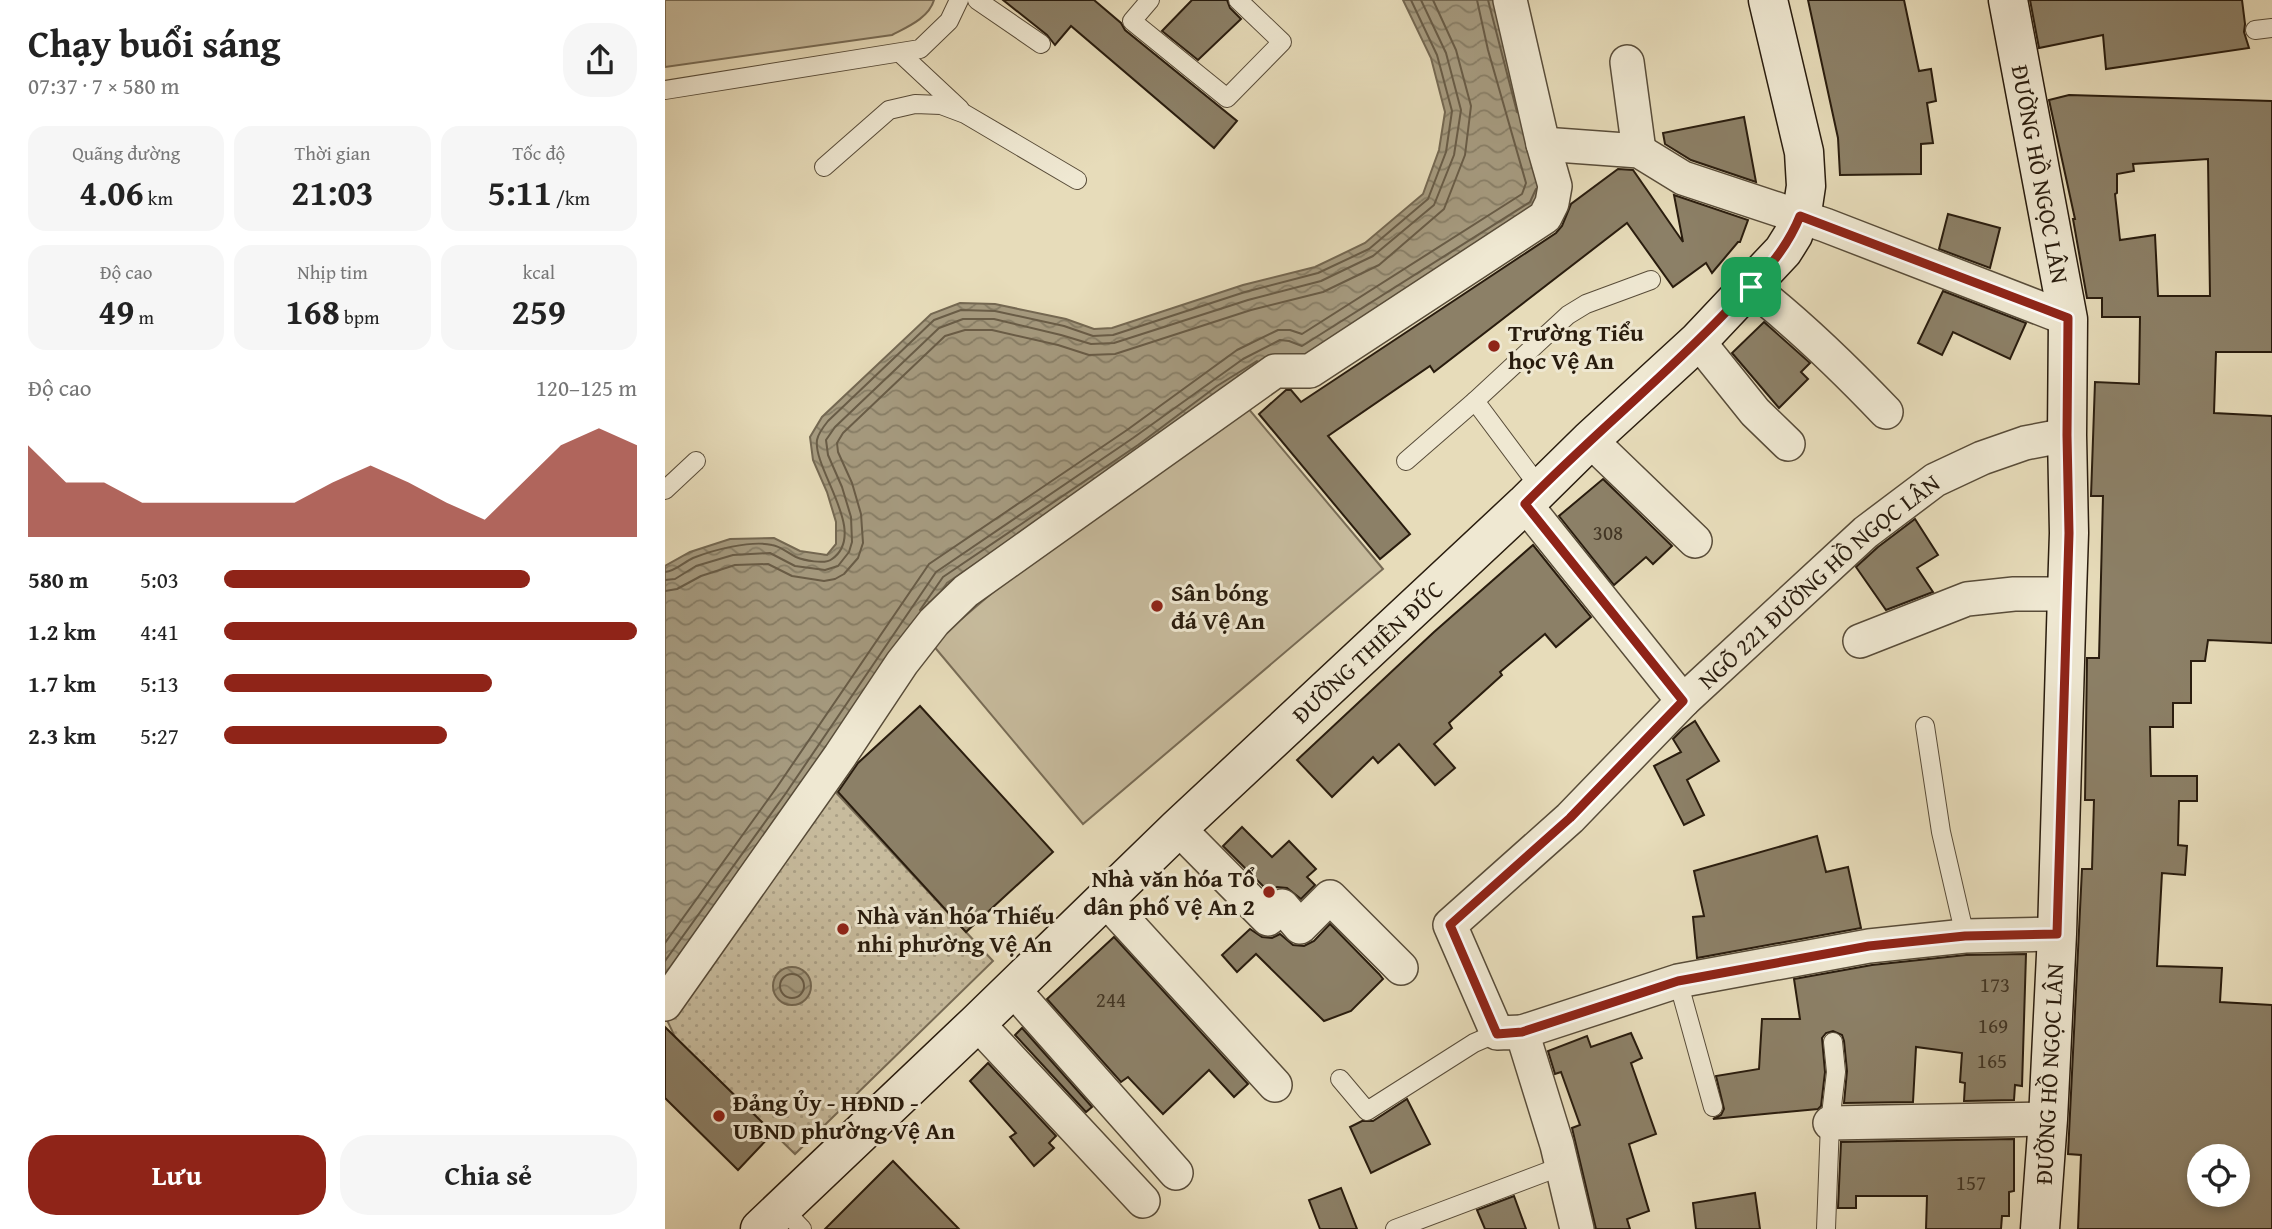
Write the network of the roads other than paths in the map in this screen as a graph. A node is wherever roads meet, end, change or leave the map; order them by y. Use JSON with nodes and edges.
{"nodes":[{"id":1,"x":959,"y":0,"type":"edge"},
{"id":2,"x":977,"y":0,"type":"edge"},
{"id":3,"x":1150,"y":0,"type":"edge"},
{"id":4,"x":1237,"y":0,"type":"edge"},
{"id":5,"x":1510,"y":0,"type":"edge"},
{"id":6,"x":1768,"y":0,"type":"edge"},
{"id":7,"x":2008,"y":0,"type":"edge"},
{"id":8,"x":1041,"y":44,"type":"dead end"},
{"id":9,"x":900,"y":53,"type":"junction"},
{"id":10,"x":1627,"y":62,"type":"dead end"},
{"id":11,"x":665,"y":90,"type":"edge"},
{"id":12,"x":965,"y":114,"type":"junction"},
{"id":13,"x":1543,"y":144,"type":"junction"},
{"id":14,"x":1639,"y":151,"type":"junction"},
{"id":15,"x":824,"y":167,"type":"dead end"},
{"id":16,"x":1077,"y":180,"type":"dead end"},
{"id":17,"x":1800,"y":216,"type":"junction"},
{"id":18,"x":1651,"y":279,"type":"dead end"},
{"id":19,"x":1751,"y":287,"type":"junction"},
{"id":20,"x":2068,"y":318,"type":"junction"},
{"id":21,"x":1698,"y":341,"type":"junction"},
{"id":22,"x":1475,"y":401,"type":"junction"},
{"id":23,"x":1886,"y":412,"type":"dead end"},
{"id":24,"x":2067,"y":435,"type":"junction"},
{"id":25,"x":1590,"y":440,"type":"junction"},
{"id":26,"x":1788,"y":444,"type":"dead end"},
{"id":27,"x":696,"y":461,"type":"dead end"},
{"id":28,"x":1406,"y":461,"type":"dead end"},
{"id":29,"x":665,"y":490,"type":"edge"},
{"id":30,"x":1533,"y":496,"type":"junction"},
{"id":31,"x":1695,"y":541,"type":"dead end"},
{"id":32,"x":2067,"y":594,"type":"junction"},
{"id":33,"x":1860,"y":641,"type":"dead end"},
{"id":34,"x":1683,"y":701,"type":"junction"},
{"id":35,"x":1925,"y":726,"type":"dead end"},
{"id":36,"x":1178,"y":828,"type":"junction"},
{"id":37,"x":1104,"y":898,"type":"junction"},
{"id":38,"x":2057,"y":934,"type":"junction"},
{"id":39,"x":1965,"y":936,"type":"junction"},
{"id":40,"x":1401,"y":968,"type":"dead end"},
{"id":41,"x":1678,"y":981,"type":"junction"},
{"id":42,"x":1012,"y":988,"type":"junction"},
{"id":43,"x":665,"y":1004,"type":"edge"},
{"id":44,"x":977,"y":1023,"type":"junction"},
{"id":45,"x":1509,"y":1033,"type":"junction"},
{"id":46,"x":1833,"y":1042,"type":"dead end"},
{"id":47,"x":1340,"y":1079,"type":"dead end"},
{"id":48,"x":1275,"y":1085,"type":"dead end"},
{"id":49,"x":1713,"y":1107,"type":"dead end"},
{"id":50,"x":2048,"y":1119,"type":"junction"},
{"id":51,"x":1830,"y":1123,"type":"junction"},
{"id":52,"x":1562,"y":1166,"type":"junction"},
{"id":53,"x":1176,"y":1173,"type":"dead end"},
{"id":54,"x":1143,"y":1201,"type":"dead end"},
{"id":55,"x":781,"y":1222,"type":"edge"},
{"id":56,"x":1395,"y":1229,"type":"edge"},
{"id":57,"x":1577,"y":1229,"type":"edge"},
{"id":58,"x":1826,"y":1229,"type":"edge"},
{"id":59,"x":2041,"y":1229,"type":"edge"}],
"edges":[{"from":1,"to":9,"type":"lane"},
{"from":2,"to":8,"type":"lane"},
{"from":3,"to":4,"type":"lane"},
{"from":5,"to":13,"type":"street"},
{"from":6,"to":17,"type":"main road","name":"ĐƯỜNG THIÊN ĐỨC"},
{"from":7,"to":20,"type":"main road","name":"ĐƯỜNG HỒ NGỌC LÂN"},
{"from":9,"to":11,"type":"lane"},
{"from":9,"to":12,"type":"lane"},
{"from":10,"to":14,"type":"street"},
{"from":12,"to":15,"type":"lane"},
{"from":12,"to":16,"type":"lane"},
{"from":13,"to":14,"type":"street"},
{"from":13,"to":43,"type":"street"},
{"from":14,"to":17,"type":"street"},
{"from":17,"to":19,"type":"main road","name":"ĐƯỜNG THIÊN ĐỨC"},
{"from":17,"to":20,"type":"street"},
{"from":18,"to":22,"type":"lane"},
{"from":19,"to":21,"type":"main road","name":"ĐƯỜNG THIÊN ĐỨC"},
{"from":19,"to":23,"type":"street"},
{"from":20,"to":24,"type":"main road","name":"ĐƯỜNG HỒ NGỌC LÂN"},
{"from":21,"to":25,"type":"main road","name":"ĐƯỜNG THIÊN ĐỨC"},
{"from":21,"to":26,"type":"street"},
{"from":22,"to":28,"type":"lane"},
{"from":22,"to":30,"type":"lane"},
{"from":24,"to":32,"type":"main road","name":"ĐƯỜNG HỒ NGỌC LÂN"},
{"from":24,"to":34,"type":"street","name":"NGÕ 221 ĐƯỜNG HỒ NGỌC LÂN"},
{"from":25,"to":30,"type":"main road","name":"ĐƯỜNG THIÊN ĐỨC"},
{"from":25,"to":31,"type":"street"},
{"from":27,"to":29,"type":"lane"},
{"from":30,"to":34,"type":"street"},
{"from":30,"to":36,"type":"main road","name":"ĐƯỜNG THIÊN ĐỨC"},
{"from":32,"to":33,"type":"street"},
{"from":32,"to":38,"type":"main road","name":"ĐƯỜNG HỒ NGỌC LÂN"},
{"from":34,"to":45,"type":"street","name":"NGÕ 221 ĐƯỜNG HỒ NGỌC LÂN"},
{"from":35,"to":39,"type":"lane"},
{"from":36,"to":37,"type":"main road","name":"ĐƯỜNG THIÊN ĐỨC"},
{"from":36,"to":40,"type":"street"},
{"from":37,"to":42,"type":"main road","name":"ĐƯỜNG THIÊN ĐỨC"},
{"from":37,"to":48,"type":"street"},
{"from":38,"to":39,"type":"street"},
{"from":38,"to":50,"type":"main road","name":"ĐƯỜNG HỒ NGỌC LÂN"},
{"from":39,"to":41,"type":"street"},
{"from":41,"to":45,"type":"street"},
{"from":41,"to":49,"type":"lane"},
{"from":42,"to":44,"type":"main road","name":"ĐƯỜNG THIÊN ĐỨC"},
{"from":42,"to":53,"type":"street"},
{"from":44,"to":54,"type":"street"},
{"from":44,"to":55,"type":"main road","name":"ĐƯỜNG THIÊN ĐỨC"},
{"from":45,"to":47,"type":"lane"},
{"from":45,"to":52,"type":"street"},
{"from":46,"to":51,"type":"lane"},
{"from":50,"to":51,"type":"street"},
{"from":50,"to":59,"type":"main road","name":"ĐƯỜNG HỒ NGỌC LÂN"},
{"from":51,"to":58,"type":"lane"},
{"from":52,"to":56,"type":"lane"},
{"from":52,"to":57,"type":"street"}]}
